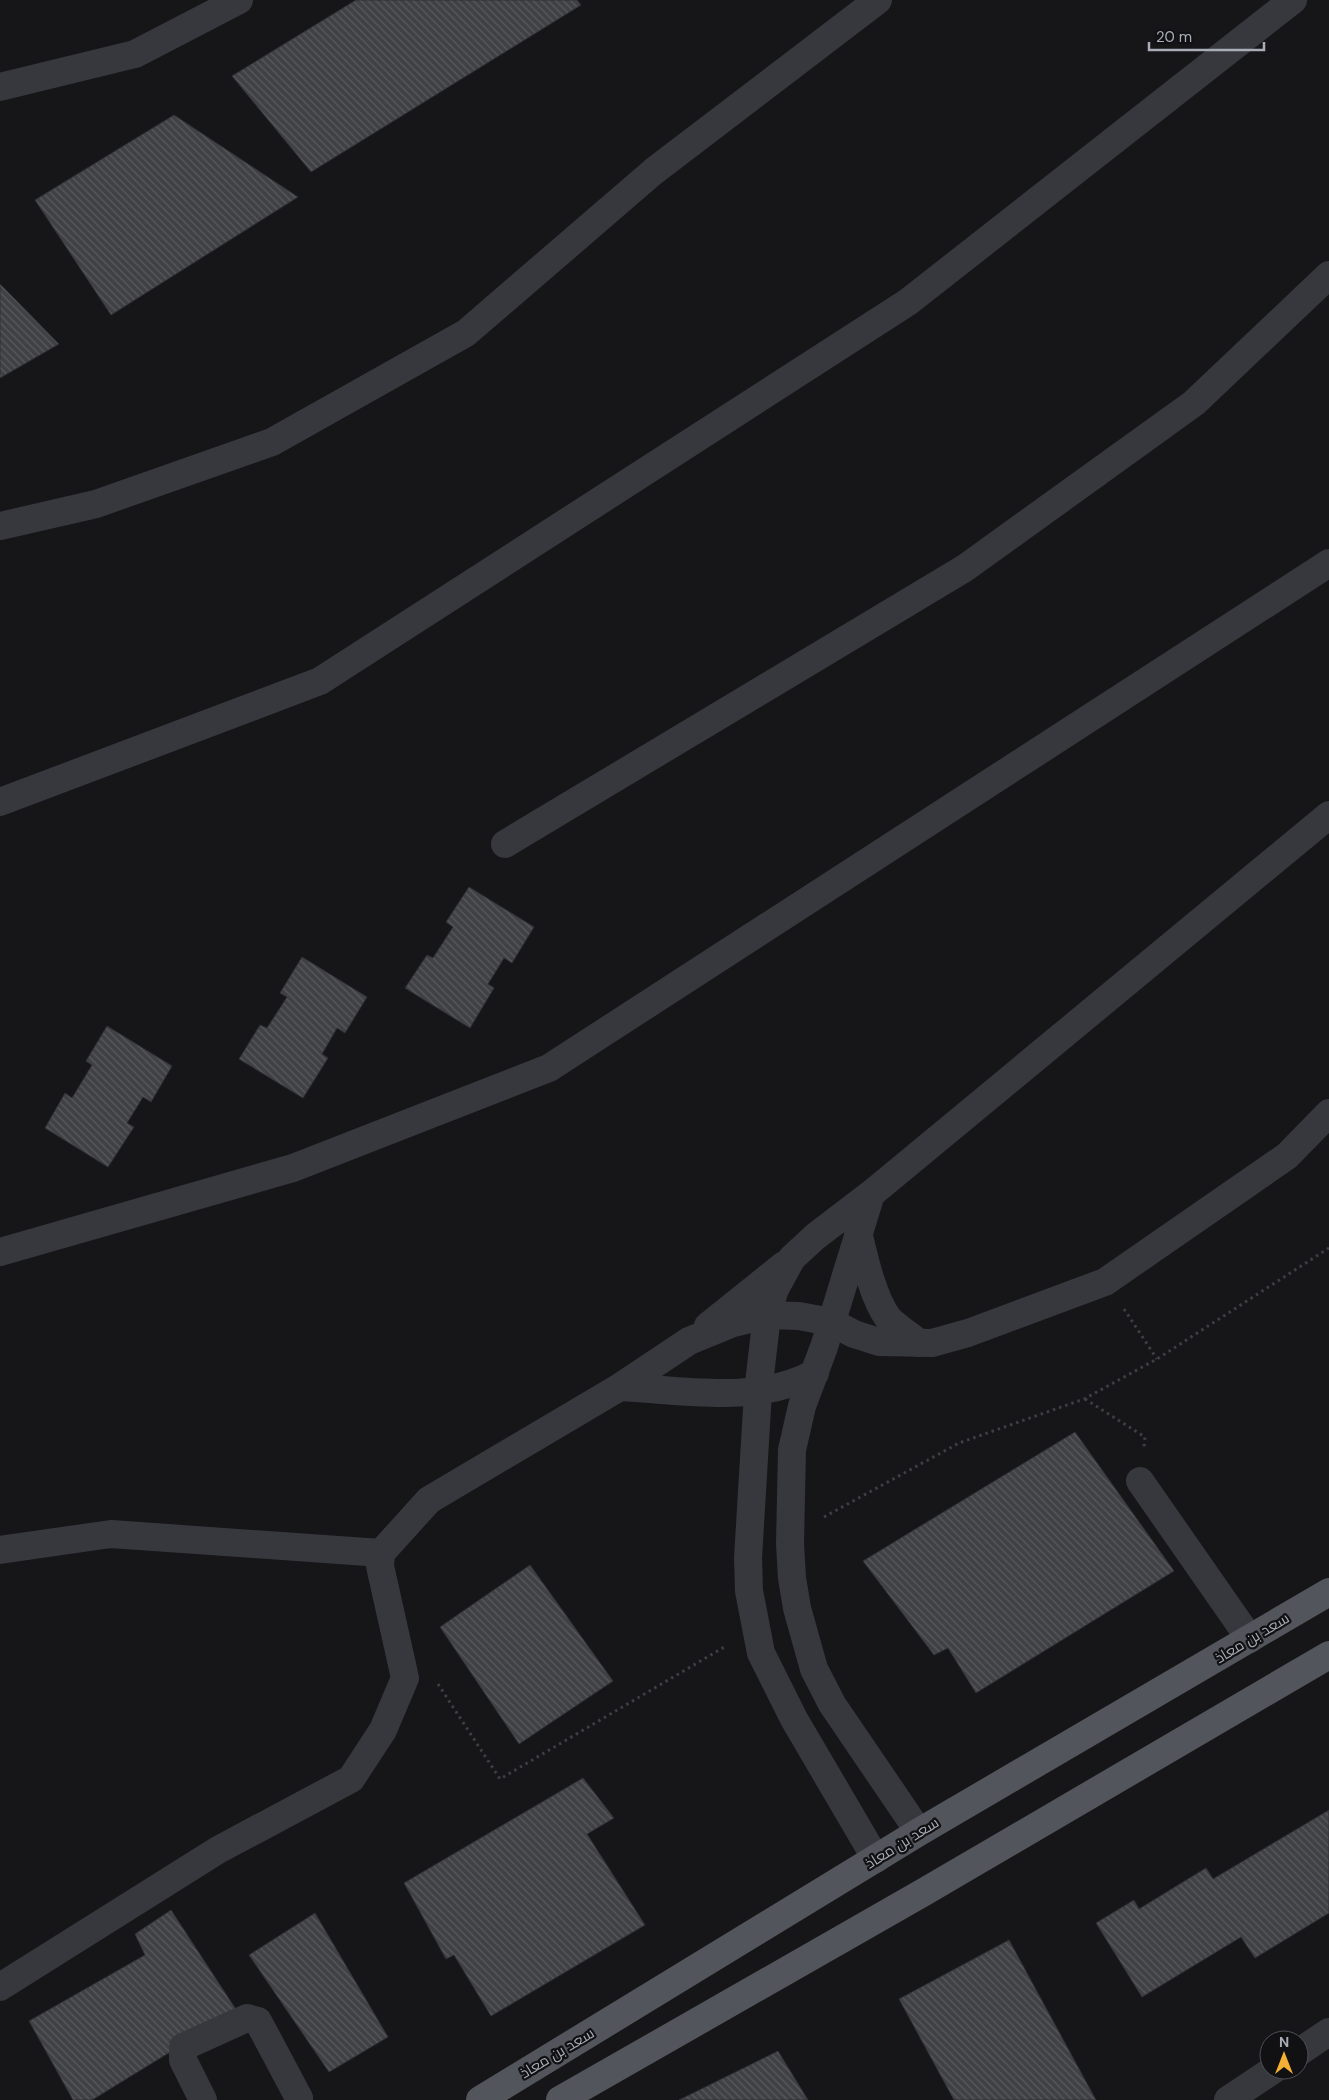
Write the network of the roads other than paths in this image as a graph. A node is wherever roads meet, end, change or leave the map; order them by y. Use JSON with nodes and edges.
{"nodes":[{"id":1,"x":239,"y":0,"type":"edge"},
{"id":2,"x":878,"y":0,"type":"edge"},
{"id":3,"x":1293,"y":0,"type":"edge"},
{"id":4,"x":0,"y":87,"type":"edge"},
{"id":5,"x":1329,"y":275,"type":"edge"},
{"id":6,"x":0,"y":526,"type":"edge"},
{"id":7,"x":1329,"y":563,"type":"edge"},
{"id":8,"x":0,"y":802,"type":"edge"},
{"id":9,"x":1329,"y":815,"type":"edge"},
{"id":10,"x":505,"y":844,"type":"dead end"},
{"id":11,"x":1329,"y":1113,"type":"edge"},
{"id":12,"x":871,"y":1194,"type":"junction"},
{"id":13,"x":858,"y":1230,"type":"junction"},
{"id":14,"x":0,"y":1252,"type":"edge"},
{"id":15,"x":792,"y":1258,"type":"junction"},
{"id":16,"x":767,"y":1316,"type":"junction"},
{"id":17,"x":831,"y":1322,"type":"junction"},
{"id":18,"x":689,"y":1341,"type":"junction"},
{"id":19,"x":919,"y":1343,"type":"junction"},
{"id":20,"x":815,"y":1373,"type":"junction"},
{"id":21,"x":620,"y":1387,"type":"junction"},
{"id":22,"x":758,"y":1392,"type":"junction"},
{"id":23,"x":1140,"y":1481,"type":"dead end"},
{"id":24,"x":0,"y":1550,"type":"edge"},
{"id":25,"x":381,"y":1553,"type":"junction"},
{"id":26,"x":1329,"y":1592,"type":"edge"},
{"id":27,"x":1250,"y":1640,"type":"junction"},
{"id":28,"x":1329,"y":1655,"type":"edge"},
{"id":29,"x":919,"y":1832,"type":"junction"},
{"id":30,"x":876,"y":1859,"type":"junction"},
{"id":31,"x":0,"y":1987,"type":"edge"},
{"id":32,"x":1329,"y":2032,"type":"edge"},
{"id":33,"x":1309,"y":2045,"type":"edge"},
{"id":34,"x":1259,"y":2079,"type":"edge"},
{"id":35,"x":203,"y":2100,"type":"edge"},
{"id":36,"x":298,"y":2100,"type":"edge"},
{"id":37,"x":480,"y":2100,"type":"edge"},
{"id":38,"x":560,"y":2100,"type":"edge"},
{"id":39,"x":1228,"y":2100,"type":"edge"}],
"edges":[{"from":1,"to":4,"type":"street"},
{"from":2,"to":6,"type":"street"},
{"from":3,"to":8,"type":"street"},
{"from":5,"to":10,"type":"street"},
{"from":7,"to":14,"type":"street"},
{"from":9,"to":12,"type":"street"},
{"from":11,"to":19,"type":"street"},
{"from":12,"to":13,"type":"street"},
{"from":12,"to":15,"type":"street"},
{"from":13,"to":17,"type":"street"},
{"from":13,"to":19,"type":"street"},
{"from":15,"to":16,"type":"street"},
{"from":15,"to":18,"type":"street"},
{"from":16,"to":17,"type":"street"},
{"from":16,"to":18,"type":"street"},
{"from":16,"to":22,"type":"street"},
{"from":17,"to":19,"type":"street"},
{"from":17,"to":20,"type":"street"},
{"from":18,"to":21,"type":"street"},
{"from":20,"to":22,"type":"street"},
{"from":20,"to":29,"type":"street"},
{"from":21,"to":22,"type":"street"},
{"from":21,"to":25,"type":"street"},
{"from":22,"to":30,"type":"street"},
{"from":23,"to":27,"type":"street"},
{"from":24,"to":25,"type":"street"},
{"from":25,"to":31,"type":"street"},
{"from":26,"to":27,"type":"main road","name":"سعد بن معاذ"},
{"from":27,"to":29,"type":"main road","name":"سعد بن معاذ"},
{"from":28,"to":38,"type":"main road"},
{"from":29,"to":30,"type":"main road","name":"سعد بن معاذ"},
{"from":30,"to":37,"type":"main road","name":"سعد بن معاذ"},
{"from":32,"to":33,"type":"street"},
{"from":34,"to":39,"type":"street"},
{"from":35,"to":36,"type":"street"}]}
